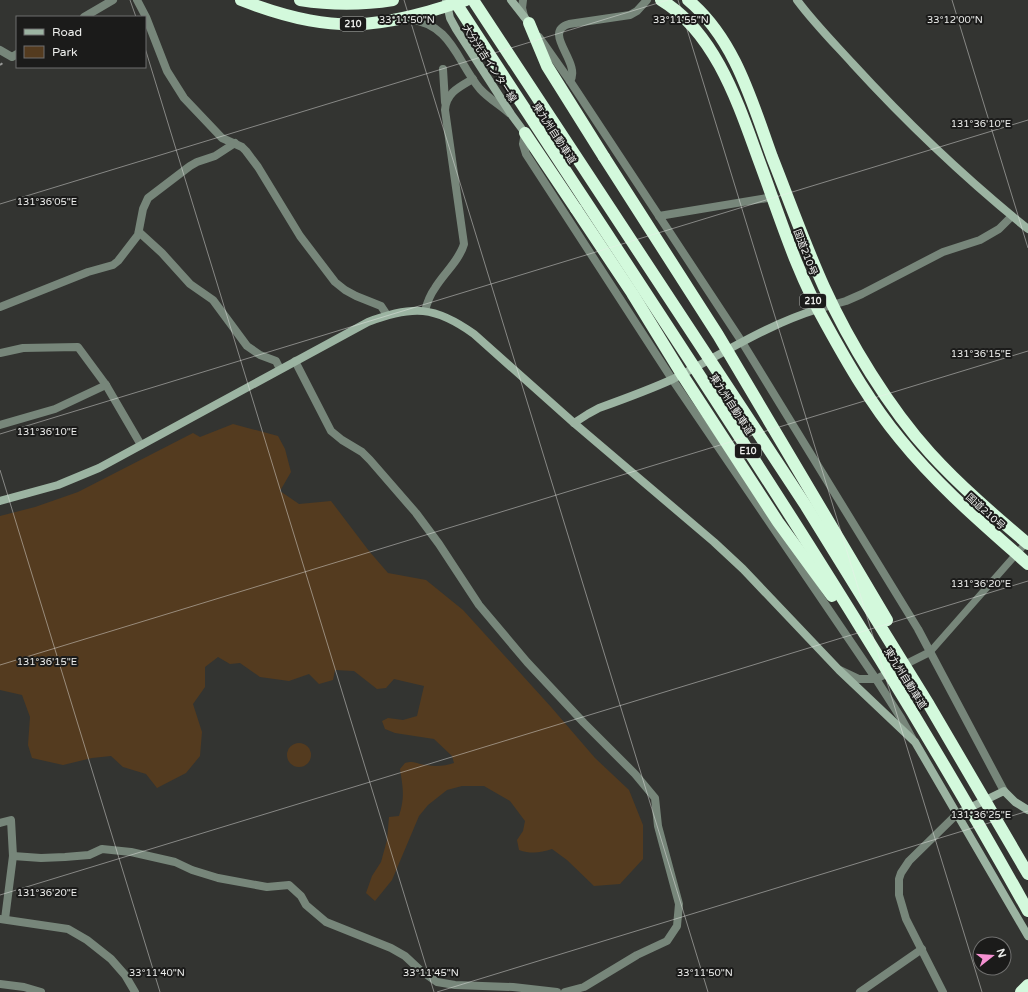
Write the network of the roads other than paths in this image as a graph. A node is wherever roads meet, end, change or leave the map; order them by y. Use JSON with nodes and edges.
{"nodes":[{"id":1,"x":113,"y":0,"type":"edge"},
{"id":2,"x":137,"y":0,"type":"edge"},
{"id":3,"x":241,"y":0,"type":"edge"},
{"id":4,"x":300,"y":0,"type":"edge"},
{"id":5,"x":393,"y":0,"type":"edge"},
{"id":6,"x":473,"y":0,"type":"edge"},
{"id":7,"x":511,"y":0,"type":"edge"},
{"id":8,"x":523,"y":0,"type":"edge"},
{"id":9,"x":647,"y":0,"type":"edge"},
{"id":10,"x":662,"y":0,"type":"edge"},
{"id":11,"x":688,"y":0,"type":"edge"},
{"id":12,"x":797,"y":0,"type":"edge"},
{"id":13,"x":456,"y":1,"type":"edge"},
{"id":14,"x":86,"y":16,"type":"edge"},
{"id":15,"x":145,"y":16,"type":"edge"},
{"id":16,"x":146,"y":17,"type":"edge"},
{"id":17,"x":403,"y":18,"type":"junction"},
{"id":18,"x":526,"y":20,"type":"junction"},
{"id":19,"x":0,"y":50,"type":"edge"},
{"id":20,"x":16,"y":55,"type":"edge"},
{"id":21,"x":443,"y":69,"type":"dead end"},
{"id":22,"x":473,"y":79,"type":"junction"},
{"id":23,"x":570,"y":81,"type":"junction"},
{"id":24,"x":446,"y":102,"type":"junction"},
{"id":25,"x":511,"y":114,"type":"junction"},
{"id":26,"x":525,"y":133,"type":"junction"},
{"id":27,"x":235,"y":143,"type":"junction"},
{"id":28,"x":773,"y":198,"type":"junction"},
{"id":29,"x":659,"y":216,"type":"junction"},
{"id":30,"x":1012,"y":216,"type":"junction"},
{"id":31,"x":1028,"y":229,"type":"edge"},
{"id":32,"x":139,"y":232,"type":"junction"},
{"id":33,"x":833,"y":305,"type":"junction"},
{"id":34,"x":0,"y":307,"type":"edge"},
{"id":35,"x":818,"y":309,"type":"junction"},
{"id":36,"x":425,"y":311,"type":"junction"},
{"id":37,"x":386,"y":315,"type":"junction"},
{"id":38,"x":742,"y":342,"type":"junction"},
{"id":39,"x":0,"y":353,"type":"edge"},
{"id":40,"x":296,"y":361,"type":"junction"},
{"id":41,"x":280,"y":369,"type":"junction"},
{"id":42,"x":672,"y":379,"type":"junction"},
{"id":43,"x":106,"y":385,"type":"junction"},
{"id":44,"x":574,"y":423,"type":"junction"},
{"id":45,"x":0,"y":425,"type":"edge"},
{"id":46,"x":141,"y":445,"type":"junction"},
{"id":47,"x":0,"y":501,"type":"edge"},
{"id":48,"x":1027,"y":544,"type":"edge"},
{"id":49,"x":1016,"y":554,"type":"junction"},
{"id":50,"x":1028,"y":564,"type":"edge"},
{"id":51,"x":930,"y":652,"type":"junction"},
{"id":52,"x":839,"y":670,"type":"junction"},
{"id":53,"x":876,"y":679,"type":"junction"},
{"id":54,"x":915,"y":715,"type":"junction"},
{"id":55,"x":915,"y":742,"type":"junction"},
{"id":56,"x":966,"y":766,"type":"junction"},
{"id":57,"x":1004,"y":791,"type":"junction"},
{"id":58,"x":1028,"y":810,"type":"edge"},
{"id":59,"x":957,"y":814,"type":"junction"},
{"id":60,"x":0,"y":823,"type":"edge"},
{"id":61,"x":13,"y":856,"type":"junction"},
{"id":62,"x":1028,"y":874,"type":"edge"},
{"id":63,"x":1028,"y":911,"type":"edge"},
{"id":64,"x":3,"y":919,"type":"edge"},
{"id":65,"x":1028,"y":936,"type":"edge"},
{"id":66,"x":922,"y":949,"type":"junction"},
{"id":67,"x":0,"y":984,"type":"edge"},
{"id":68,"x":1028,"y":985,"type":"edge"},
{"id":69,"x":41,"y":992,"type":"edge"},
{"id":70,"x":135,"y":992,"type":"edge"},
{"id":71,"x":557,"y":992,"type":"edge"},
{"id":72,"x":565,"y":992,"type":"edge"},
{"id":73,"x":860,"y":992,"type":"edge"},
{"id":74,"x":943,"y":992,"type":"edge"},
{"id":75,"x":1021,"y":992,"type":"edge"}],
"edges":[{"from":1,"to":14,"type":"street"},
{"from":2,"to":15,"type":"street"},
{"from":3,"to":17,"type":"highway","number":"210"},
{"from":4,"to":5,"type":"highway","number":"210"},
{"from":6,"to":56,"type":"highway","name":"東九州自動車道","number":"E10","bridge":true},
{"from":7,"to":18,"type":"street"},
{"from":8,"to":18,"type":"street"},
{"from":9,"to":23,"type":"street"},
{"from":10,"to":28,"type":"highway","name":"国道210号","number":"210"},
{"from":11,"to":33,"type":"highway","name":"国道210号","number":"210"},
{"from":12,"to":30,"type":"street"},
{"from":13,"to":17,"type":"highway","number":"210"},
{"from":13,"to":25,"type":"street","name":"大分光吉インター線"},
{"from":13,"to":54,"type":"highway","name":"東九州自動車道","number":"E10","bridge":true},
{"from":16,"to":27,"type":"street"},
{"from":17,"to":22,"type":"street"},
{"from":18,"to":23,"type":"street"},
{"from":18,"to":56,"type":"highway","bridge":true},
{"from":19,"to":20,"type":"street"},
{"from":21,"to":24,"type":"street"},
{"from":22,"to":24,"type":"street"},
{"from":22,"to":25,"type":"street"},
{"from":23,"to":29,"type":"street"},
{"from":24,"to":36,"type":"street"},
{"from":25,"to":26,"type":"street","name":"大分光吉インター線"},
{"from":26,"to":42,"type":"street"},
{"from":26,"to":54,"type":"highway","bridge":true},
{"from":27,"to":32,"type":"street"},
{"from":27,"to":37,"type":"street"},
{"from":28,"to":29,"type":"street"},
{"from":28,"to":35,"type":"highway","name":"国道210号","number":"210"},
{"from":29,"to":38,"type":"street"},
{"from":30,"to":31,"type":"street"},
{"from":30,"to":33,"type":"street"},
{"from":32,"to":34,"type":"street"},
{"from":32,"to":41,"type":"street"},
{"from":33,"to":35,"type":"street"},
{"from":33,"to":48,"type":"highway","name":"国道210号","number":"210"},
{"from":35,"to":38,"type":"street"},
{"from":35,"to":49,"type":"highway","name":"国道210号","number":"210"},
{"from":36,"to":37,"type":"street"},
{"from":36,"to":44,"type":"street"},
{"from":37,"to":40,"type":"street"},
{"from":38,"to":42,"type":"street"},
{"from":38,"to":51,"type":"street"},
{"from":39,"to":43,"type":"street"},
{"from":40,"to":41,"type":"street"},
{"from":40,"to":72,"type":"street"},
{"from":41,"to":46,"type":"street"},
{"from":42,"to":44,"type":"street"},
{"from":42,"to":53,"type":"street"},
{"from":43,"to":45,"type":"street"},
{"from":43,"to":46,"type":"street"},
{"from":44,"to":52,"type":"street"},
{"from":46,"to":47,"type":"street"},
{"from":48,"to":49,"type":"lane"},
{"from":49,"to":50,"type":"highway","name":"国道210号","number":"210"},
{"from":49,"to":51,"type":"lane"},
{"from":51,"to":53,"type":"street"},
{"from":51,"to":57,"type":"street"},
{"from":52,"to":53,"type":"street"},
{"from":52,"to":55,"type":"street"},
{"from":53,"to":55,"type":"street"},
{"from":54,"to":63,"type":"highway","name":"東九州自動車道","number":"E10","bridge":true},
{"from":55,"to":59,"type":"street"},
{"from":56,"to":62,"type":"highway","name":"東九州自動車道","number":"E10","bridge":true},
{"from":57,"to":58,"type":"street"},
{"from":57,"to":59,"type":"street"},
{"from":59,"to":65,"type":"street"},
{"from":59,"to":66,"type":"street"},
{"from":60,"to":61,"type":"street"},
{"from":61,"to":64,"type":"street"},
{"from":61,"to":71,"type":"street"},
{"from":64,"to":70,"type":"street"},
{"from":66,"to":73,"type":"street"},
{"from":66,"to":74,"type":"street"},
{"from":67,"to":69,"type":"street"},
{"from":68,"to":75,"type":"highway"}]}
